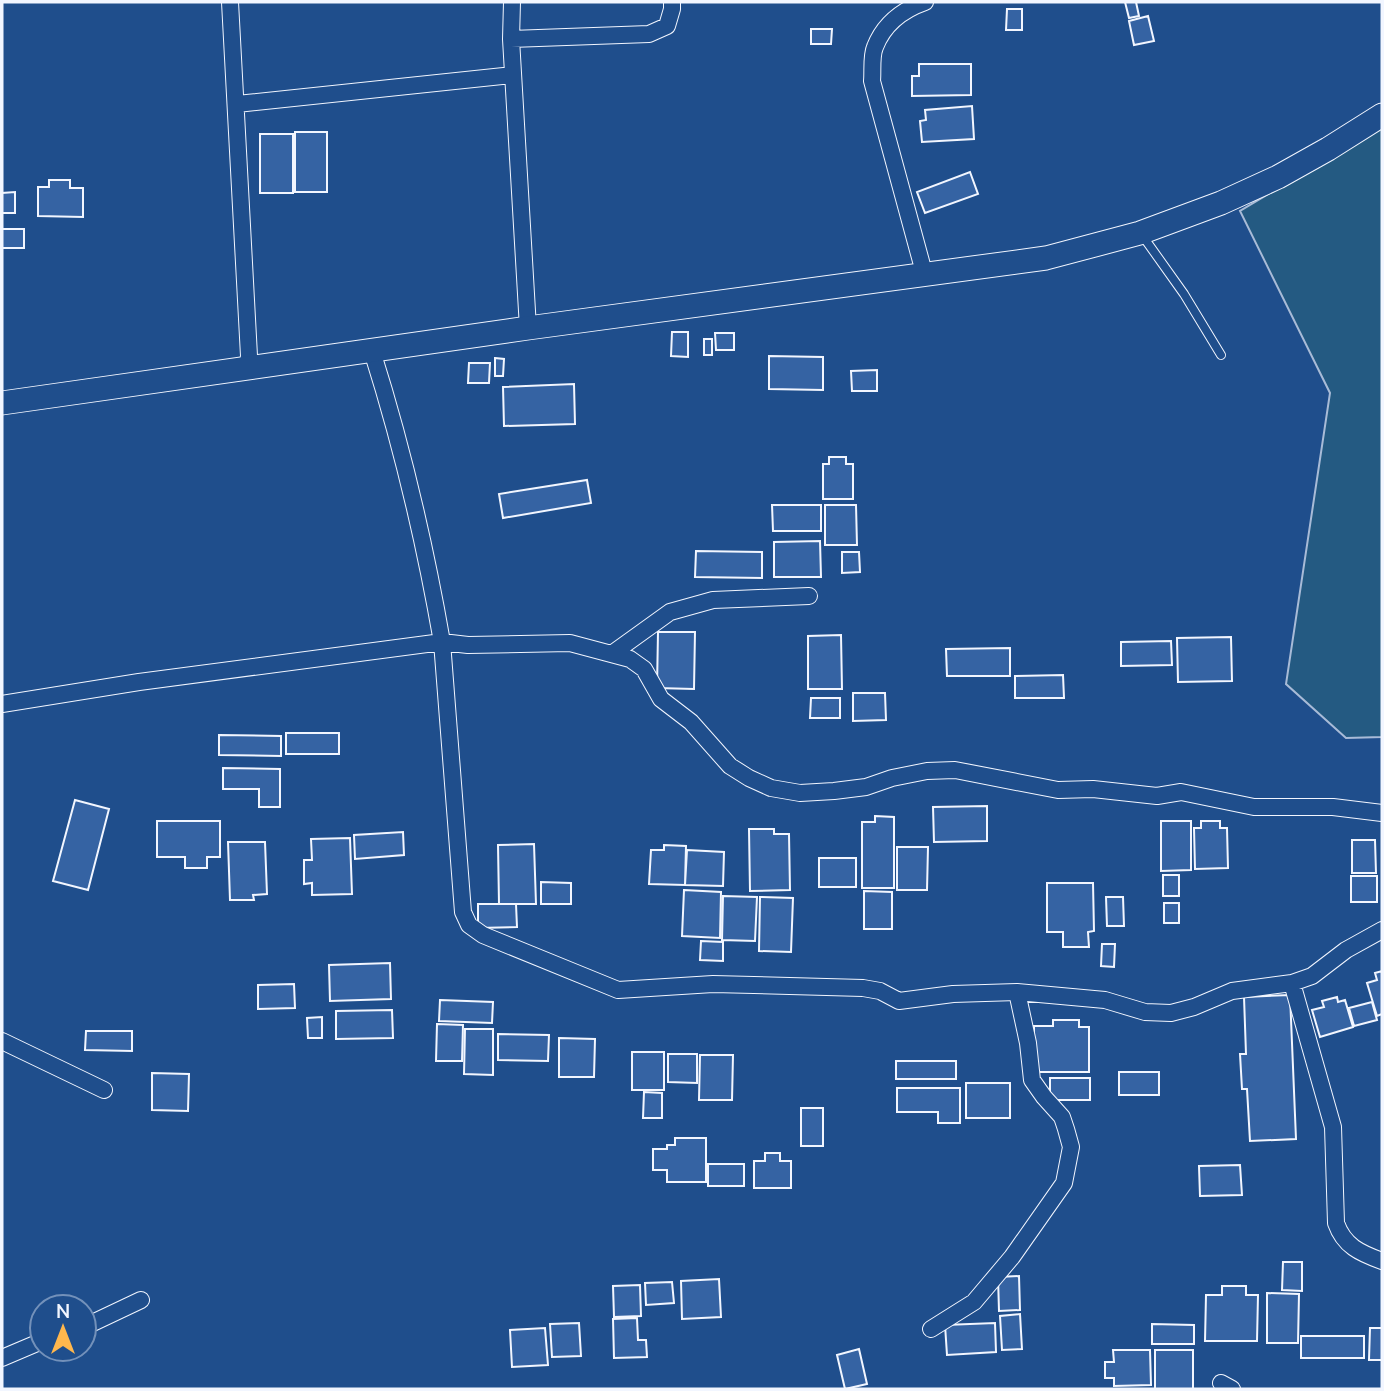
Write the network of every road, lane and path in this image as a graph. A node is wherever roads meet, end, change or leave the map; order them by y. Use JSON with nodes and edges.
{"nodes":[{"id":1,"x":230,"y":2,"type":"edge"},
{"id":2,"x":512,"y":2,"type":"edge"},
{"id":3,"x":671,"y":2,"type":"edge"},
{"id":4,"x":925,"y":2,"type":"edge"},
{"id":5,"x":510,"y":39,"type":"junction"},
{"id":6,"x":513,"y":75,"type":"junction"},
{"id":7,"x":237,"y":104,"type":"junction"},
{"id":8,"x":1382,"y":115,"type":"edge"},
{"id":9,"x":1140,"y":233,"type":"junction"},
{"id":10,"x":925,"y":276,"type":"junction"},
{"id":11,"x":528,"y":328,"type":"junction"},
{"id":12,"x":372,"y":351,"type":"junction"},
{"id":13,"x":1221,"y":355,"type":"dead end"},
{"id":14,"x":247,"y":369,"type":"junction"},
{"id":15,"x":2,"y":403,"type":"edge"},
{"id":16,"x":809,"y":596,"type":"dead end"},
{"id":17,"x":442,"y":642,"type":"junction"},
{"id":18,"x":613,"y":653,"type":"junction"},
{"id":19,"x":2,"y":704,"type":"edge"},
{"id":20,"x":1382,"y":813,"type":"edge"},
{"id":21,"x":1382,"y":930,"type":"edge"},
{"id":22,"x":1292,"y":983,"type":"junction"},
{"id":23,"x":1017,"y":992,"type":"junction"},
{"id":24,"x":2,"y":1041,"type":"edge"},
{"id":25,"x":104,"y":1090,"type":"dead end"},
{"id":26,"x":1382,"y":1261,"type":"edge"},
{"id":27,"x":141,"y":1300,"type":"dead end"},
{"id":28,"x":98,"y":1320,"type":"edge"},
{"id":29,"x":931,"y":1329,"type":"dead end"},
{"id":30,"x":28,"y":1347,"type":"edge"},
{"id":31,"x":2,"y":1358,"type":"edge"}],
"edges":[{"from":1,"to":7,"type":"street"},
{"from":2,"to":5,"type":"street"},
{"from":3,"to":5,"type":"street"},
{"from":4,"to":10,"type":"street"},
{"from":5,"to":6,"type":"street"},
{"from":6,"to":7,"type":"street"},
{"from":6,"to":11,"type":"street"},
{"from":7,"to":14,"type":"street"},
{"from":8,"to":9,"type":"main road"},
{"from":9,"to":10,"type":"main road"},
{"from":9,"to":13,"type":"lane"},
{"from":10,"to":11,"type":"main road"},
{"from":11,"to":12,"type":"main road"},
{"from":12,"to":14,"type":"main road"},
{"from":12,"to":17,"type":"street"},
{"from":14,"to":15,"type":"main road"},
{"from":16,"to":18,"type":"street"},
{"from":17,"to":18,"type":"street"},
{"from":17,"to":19,"type":"street"},
{"from":17,"to":23,"type":"street"},
{"from":18,"to":20,"type":"street"},
{"from":21,"to":22,"type":"street"},
{"from":22,"to":23,"type":"street"},
{"from":22,"to":26,"type":"street"},
{"from":23,"to":29,"type":"street"},
{"from":24,"to":25,"type":"street"},
{"from":27,"to":28,"type":"street"},
{"from":30,"to":31,"type":"street"}]}
